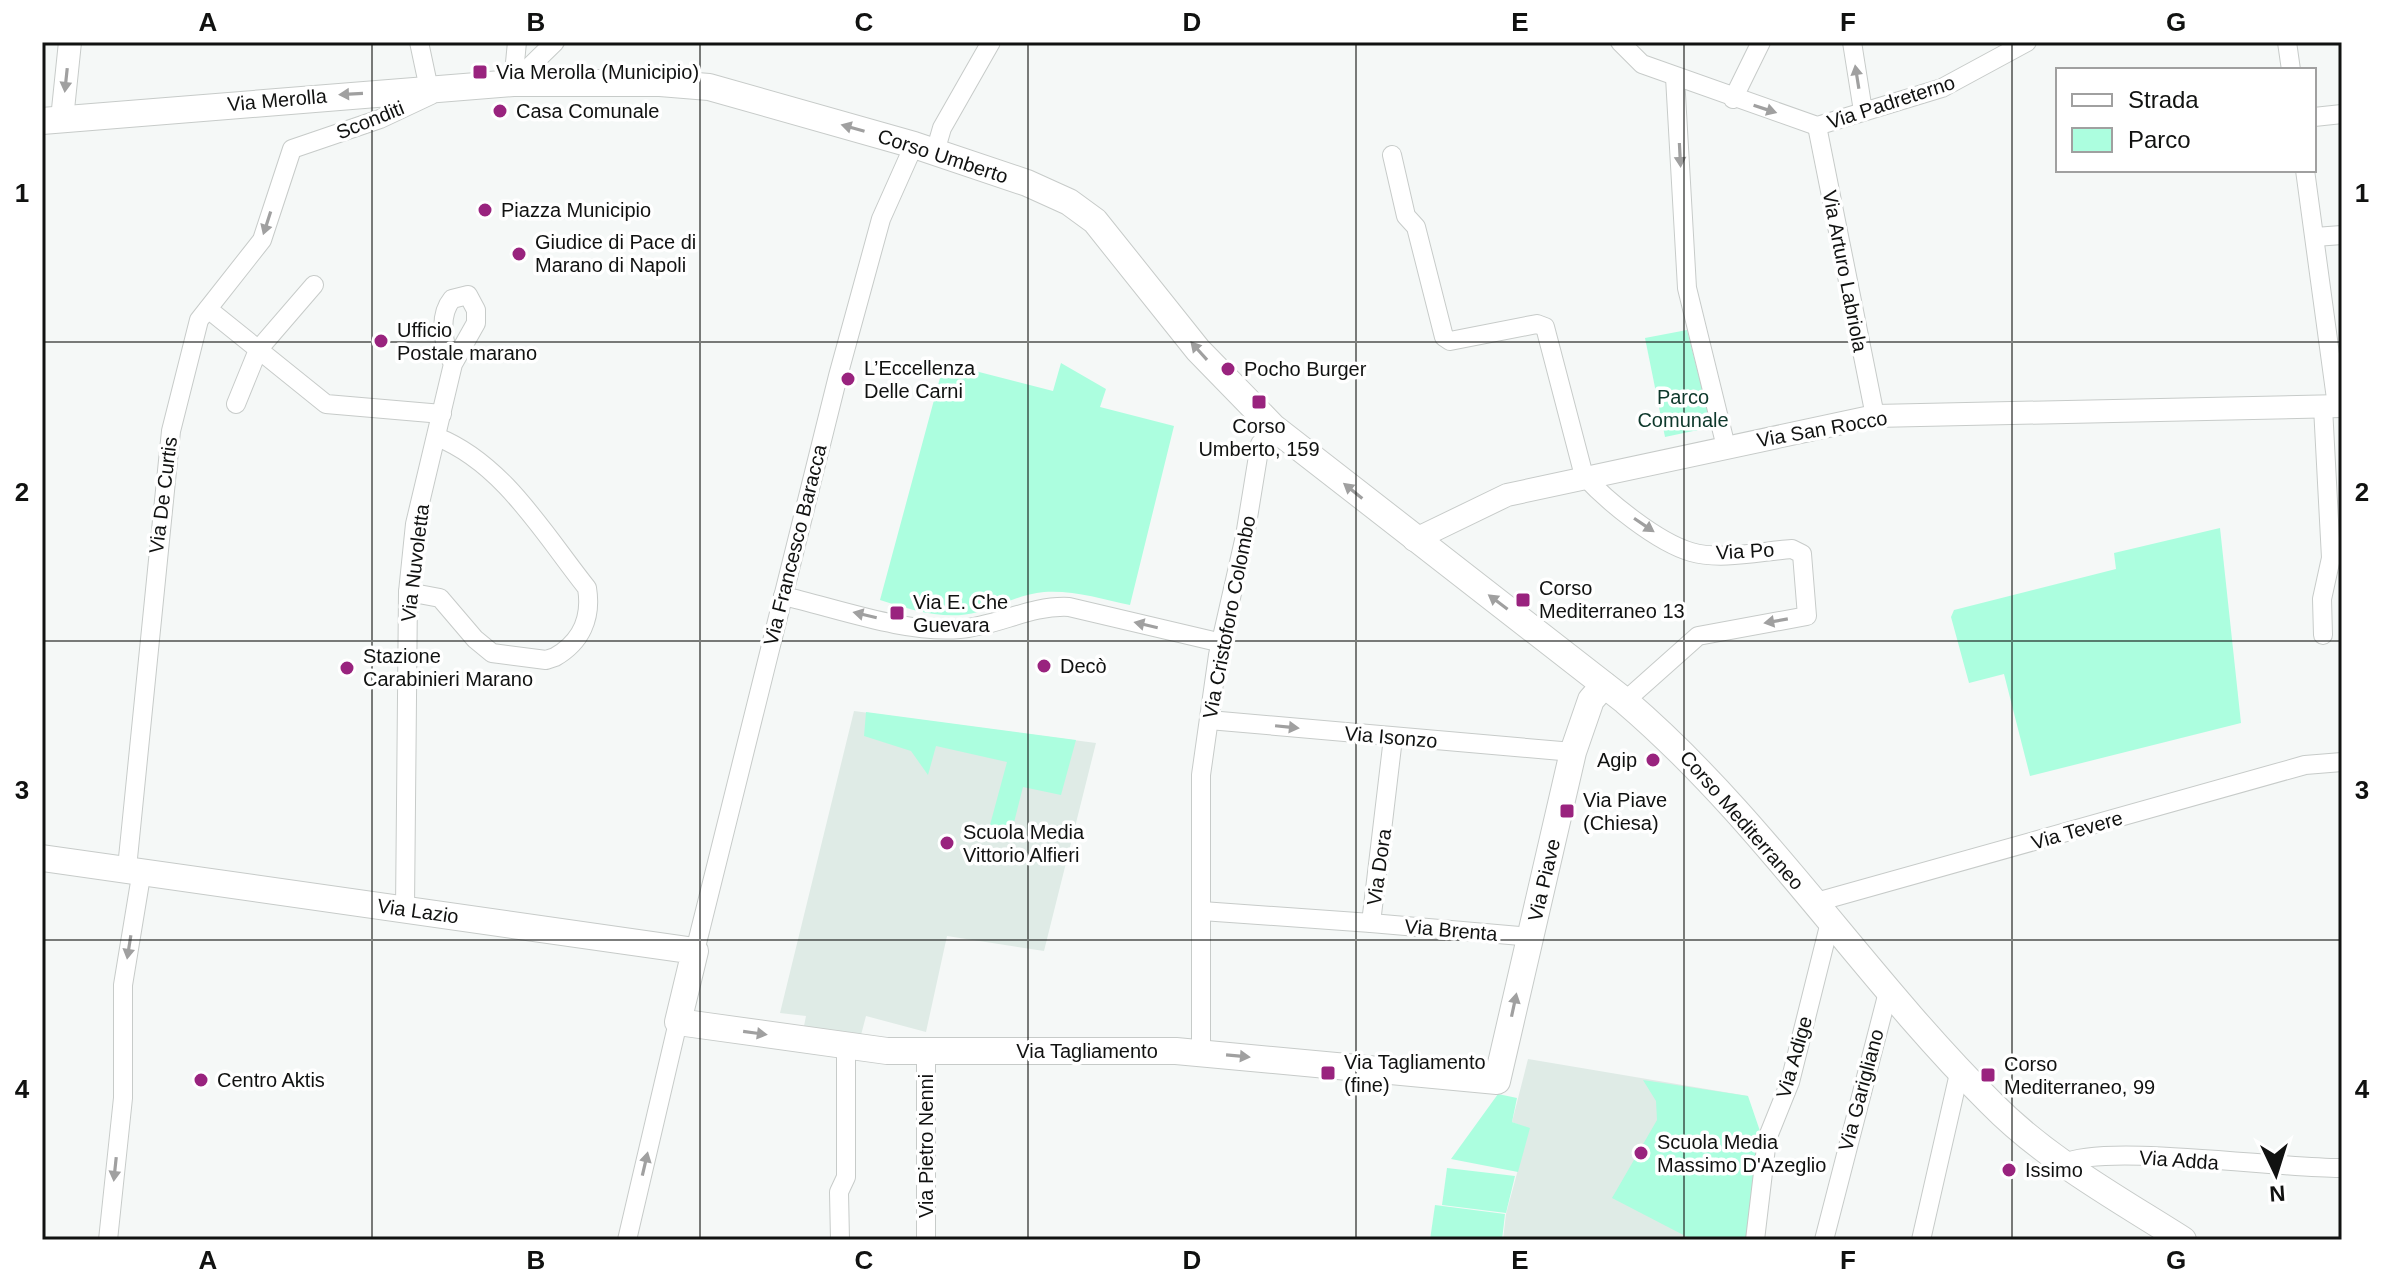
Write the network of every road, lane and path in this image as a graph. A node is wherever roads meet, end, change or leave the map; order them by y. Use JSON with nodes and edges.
{"nodes":[{"id":1,"x":70,"y":42,"type":"edge"},
{"id":2,"x":419,"y":42,"type":"edge"},
{"id":3,"x":517,"y":42,"type":"edge"},
{"id":4,"x":555,"y":42,"type":"edge"},
{"id":5,"x":991,"y":42,"type":"edge"},
{"id":6,"x":1620,"y":42,"type":"edge"},
{"id":7,"x":1761,"y":42,"type":"edge"},
{"id":8,"x":1852,"y":42,"type":"edge"},
{"id":9,"x":2027,"y":42,"type":"edge"},
{"id":10,"x":2287,"y":42,"type":"edge"},
{"id":11,"x":2291,"y":68,"type":"edge"},
{"id":12,"x":1675,"y":77,"type":"junction"},
{"id":13,"x":513,"y":83,"type":"junction"},
{"id":14,"x":438,"y":89,"type":"junction"},
{"id":15,"x":1733,"y":99,"type":"junction"},
{"id":16,"x":1863,"y":111,"type":"junction"},
{"id":17,"x":2342,"y":114,"type":"edge"},
{"id":18,"x":2316,"y":117,"type":"edge"},
{"id":19,"x":52,"y":120,"type":"edge"},
{"id":20,"x":1817,"y":126,"type":"junction"},
{"id":21,"x":924,"y":148,"type":"junction"},
{"id":22,"x":292,"y":149,"type":"joint"},
{"id":23,"x":1392,"y":155,"type":"dead end"},
{"id":24,"x":2305,"y":172,"type":"edge"},
{"id":25,"x":2342,"y":235,"type":"edge"},
{"id":26,"x":2315,"y":237,"type":"junction"},
{"id":27,"x":314,"y":285,"type":"dead end"},
{"id":28,"x":208,"y":309,"type":"junction"},
{"id":29,"x":258,"y":350,"type":"junction"},
{"id":30,"x":453,"y":364,"type":"dead end"},
{"id":31,"x":236,"y":404,"type":"dead end"},
{"id":32,"x":2334,"y":406,"type":"edge"},
{"id":33,"x":442,"y":414,"type":"junction"},
{"id":34,"x":1875,"y":416,"type":"junction"},
{"id":35,"x":1273,"y":427,"type":"junction"},
{"id":36,"x":437,"y":437,"type":"junction"},
{"id":37,"x":1726,"y":447,"type":"junction"},
{"id":38,"x":1584,"y":476,"type":"junction"},
{"id":39,"x":1414,"y":540,"type":"junction"},
{"id":40,"x":408,"y":592,"type":"junction"},
{"id":41,"x":783,"y":596,"type":"junction"},
{"id":42,"x":2323,"y":635,"type":"dead end"},
{"id":43,"x":1222,"y":643,"type":"junction"},
{"id":44,"x":1614,"y":693,"type":"junction"},
{"id":45,"x":1209,"y":720,"type":"junction"},
{"id":46,"x":1393,"y":738,"type":"junction"},
{"id":47,"x":1573,"y":752,"type":"junction"},
{"id":48,"x":2342,"y":762,"type":"edge"},
{"id":49,"x":42,"y":858,"type":"edge"},
{"id":50,"x":134,"y":869,"type":"junction"},
{"id":51,"x":405,"y":909,"type":"junction"},
{"id":52,"x":1202,"y":911,"type":"junction"},
{"id":53,"x":1821,"y":913,"type":"junction"},
{"id":54,"x":1371,"y":923,"type":"junction"},
{"id":55,"x":1531,"y":937,"type":"junction"},
{"id":56,"x":695,"y":951,"type":"junction"},
{"id":57,"x":1889,"y":988,"type":"junction"},
{"id":58,"x":678,"y":1022,"type":"junction"},
{"id":59,"x":846,"y":1045,"type":"junction"},
{"id":60,"x":926,"y":1051,"type":"junction"},
{"id":61,"x":1201,"y":1052,"type":"junction"},
{"id":62,"x":1960,"y":1069,"type":"junction"},
{"id":63,"x":1497,"y":1081,"type":"joint"},
{"id":64,"x":2065,"y":1163,"type":"junction"},
{"id":65,"x":2342,"y":1168,"type":"edge"},
{"id":66,"x":108,"y":1240,"type":"edge"},
{"id":67,"x":627,"y":1240,"type":"edge"},
{"id":68,"x":840,"y":1240,"type":"edge"},
{"id":69,"x":926,"y":1240,"type":"edge"},
{"id":70,"x":1755,"y":1240,"type":"edge"},
{"id":71,"x":1824,"y":1240,"type":"edge"},
{"id":72,"x":1921,"y":1240,"type":"edge"},
{"id":73,"x":2183,"y":1240,"type":"edge"}],
"edges":[{"from":1,"to":19,"type":"street","one_way":true},
{"from":2,"to":14,"type":"street"},
{"from":3,"to":13,"type":"street"},
{"from":4,"to":13,"type":"street"},
{"from":5,"to":21,"type":"street","name":"Via Francesco Baracca"},
{"from":6,"to":12,"type":"street","name":"Via Padreterno"},
{"from":7,"to":15,"type":"street"},
{"from":16,"to":8,"type":"street","one_way":true},
{"from":9,"to":16,"type":"street","name":"Via Padreterno"},
{"from":10,"to":11,"type":"street"},
{"from":12,"to":15,"type":"street","name":"Via Padreterno"},
{"from":12,"to":37,"type":"street","one_way":true},
{"from":13,"to":14,"type":"main road","name":"Via Merolla"},
{"from":21,"to":13,"type":"main road","name":"Corso Umberto","one_way":true},
{"from":14,"to":19,"type":"main road","name":"Via Merolla","one_way":true},
{"from":14,"to":22,"type":"street","name":"Sconditi"},
{"from":15,"to":20,"type":"street","name":"Via Padreterno","one_way":true},
{"from":16,"to":20,"type":"street","name":"Via Padreterno"},
{"from":17,"to":18,"type":"street"},
{"from":20,"to":34,"type":"street","name":"Via Arturo Labriola"},
{"from":35,"to":21,"type":"main road","name":"Corso Umberto","one_way":true},
{"from":21,"to":41,"type":"street","name":"Via Francesco Baracca"},
{"from":22,"to":28,"type":"street","name":"Via De Curtis","one_way":true},
{"from":23,"to":38,"type":"street"},
{"from":24,"to":26,"type":"street"},
{"from":25,"to":26,"type":"street"},
{"from":26,"to":32,"type":"street"},
{"from":27,"to":29,"type":"street"},
{"from":28,"to":29,"type":"street"},
{"from":28,"to":50,"type":"street","name":"Via De Curtis"},
{"from":29,"to":31,"type":"street"},
{"from":29,"to":33,"type":"street"},
{"from":30,"to":33,"type":"street","name":"Via Nuvoletta"},
{"from":32,"to":34,"type":"street","name":"Via San Rocco"},
{"from":32,"to":42,"type":"street"},
{"from":33,"to":36,"type":"street","name":"Via Nuvoletta"},
{"from":34,"to":37,"type":"street","name":"Via San Rocco"},
{"from":39,"to":35,"type":"main road","name":"Corso Mediterraneo","one_way":true},
{"from":35,"to":43,"type":"street","name":"Via Cristoforo Colombo"},
{"from":36,"to":40,"type":"street","name":"Via Nuvoletta"},
{"from":36,"to":40,"type":"street"},
{"from":37,"to":38,"type":"street","name":"Via San Rocco"},
{"from":38,"to":39,"type":"street","name":"Via San Rocco"},
{"from":38,"to":44,"type":"street","name":"Via Po","one_way":true},
{"from":44,"to":39,"type":"main road","name":"Corso Mediterraneo","one_way":true},
{"from":40,"to":51,"type":"street","name":"Via Nuvoletta"},
{"from":43,"to":41,"type":"street","one_way":true},
{"from":41,"to":56,"type":"street","name":"Via Francesco Baracca"},
{"from":43,"to":45,"type":"street","name":"Via Cristoforo Colombo"},
{"from":44,"to":47,"type":"main road","name":"Via Piave"},
{"from":44,"to":53,"type":"main road","name":"Corso Mediterraneo"},
{"from":45,"to":46,"type":"street","name":"Via Isonzo","one_way":true},
{"from":45,"to":52,"type":"street","name":"Via Cristoforo Colombo"},
{"from":46,"to":47,"type":"street","name":"Via Isonzo"},
{"from":46,"to":54,"type":"street","name":"Via Dora"},
{"from":47,"to":55,"type":"main road","name":"Via Piave"},
{"from":48,"to":53,"type":"street","name":"Via Tevere"},
{"from":49,"to":50,"type":"main road","name":"Via Lazio"},
{"from":50,"to":51,"type":"main road","name":"Via Lazio"},
{"from":50,"to":66,"type":"street","one_way":true},
{"from":51,"to":56,"type":"main road","name":"Via Lazio"},
{"from":52,"to":54,"type":"street","name":"Via Dora"},
{"from":52,"to":61,"type":"street","name":"Via Cristoforo Colombo"},
{"from":53,"to":57,"type":"main road","name":"Corso Mediterraneo"},
{"from":53,"to":70,"type":"street","name":"Via Adige"},
{"from":54,"to":55,"type":"street","name":"Via Brenta"},
{"from":63,"to":55,"type":"main road","name":"Via Piave","one_way":true},
{"from":56,"to":58,"type":"main road"},
{"from":57,"to":62,"type":"main road","name":"Corso Mediterraneo"},
{"from":57,"to":71,"type":"street","name":"Via Garigliano"},
{"from":58,"to":59,"type":"main road","name":"Via Tagliamento","one_way":true},
{"from":67,"to":58,"type":"street","one_way":true},
{"from":59,"to":60,"type":"main road","name":"Via Tagliamento"},
{"from":59,"to":68,"type":"street"},
{"from":60,"to":61,"type":"main road","name":"Via Tagliamento"},
{"from":60,"to":69,"type":"street","name":"Via Pietro Nenni"},
{"from":61,"to":63,"type":"main road","name":"Via Tagliamento","one_way":true},
{"from":62,"to":64,"type":"main road","name":"Corso Mediterraneo"},
{"from":62,"to":72,"type":"street"},
{"from":64,"to":65,"type":"street","name":"Via Adda"},
{"from":64,"to":73,"type":"main road","name":"Corso Mediterraneo"}]}
